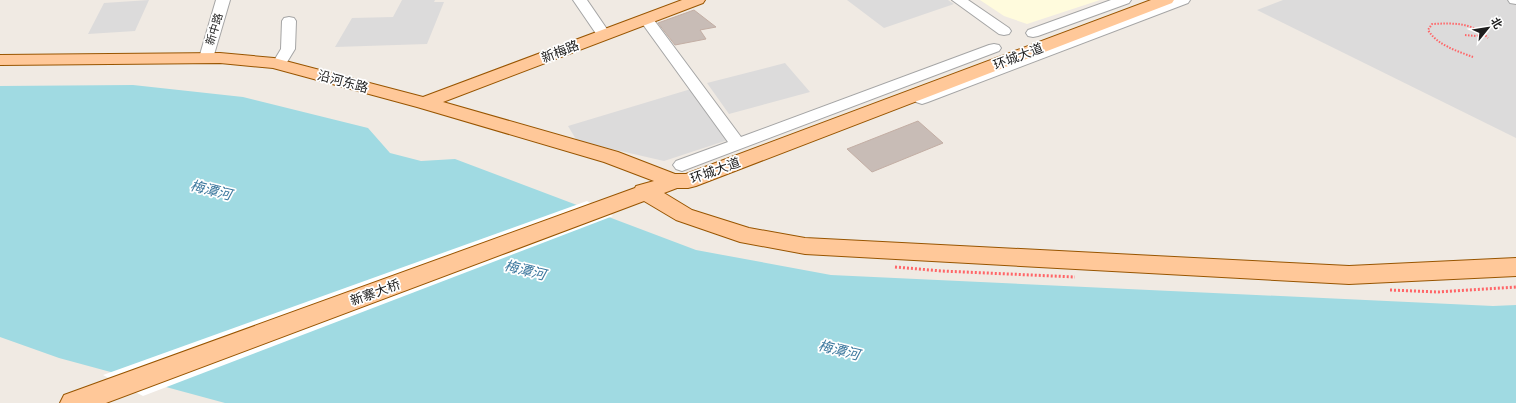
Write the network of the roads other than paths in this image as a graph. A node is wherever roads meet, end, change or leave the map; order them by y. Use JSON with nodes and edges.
{"nodes":[{"id":1,"x":223,"y":0,"type":"edge"},
{"id":2,"x":580,"y":0,"type":"edge"},
{"id":3,"x":697,"y":0,"type":"edge"},
{"id":4,"x":959,"y":0,"type":"edge"},
{"id":5,"x":1124,"y":0,"type":"edge"},
{"id":6,"x":1152,"y":0,"type":"edge"},
{"id":7,"x":1166,"y":0,"type":"edge"},
{"id":8,"x":1183,"y":0,"type":"edge"},
{"id":9,"x":646,"y":19,"type":"junction"},
{"id":10,"x":289,"y":21,"type":"dead end"},
{"id":11,"x":1004,"y":31,"type":"dead end"},
{"id":12,"x":1033,"y":33,"type":"dead end"},
{"id":13,"x":604,"y":35,"type":"junction"},
{"id":14,"x":994,"y":48,"type":"dead end"},
{"id":15,"x":206,"y":58,"type":"junction"},
{"id":16,"x":0,"y":60,"type":"edge"},
{"id":17,"x":279,"y":64,"type":"junction"},
{"id":18,"x":424,"y":103,"type":"junction"},
{"id":19,"x":738,"y":144,"type":"junction"},
{"id":20,"x":678,"y":173,"type":"junction"},
{"id":21,"x":700,"y":183,"type":"dead end"},
{"id":22,"x":639,"y":193,"type":"junction"},
{"id":23,"x":1516,"y":267,"type":"edge"},
{"id":24,"x":96,"y":398,"type":"edge"}],
"edges":[{"from":1,"to":15,"type":"street","name":"新中路"},
{"from":2,"to":13,"type":"street"},
{"from":3,"to":9,"type":"main road","name":"新梅路"},
{"from":4,"to":11,"type":"street"},
{"from":5,"to":12,"type":"street"},
{"from":6,"to":20,"type":"main road","name":"环城大道"},
{"from":7,"to":20,"type":"main road","name":"环城大道"},
{"from":8,"to":21,"type":"street"},
{"from":9,"to":13,"type":"main road","name":"新梅路"},
{"from":9,"to":19,"type":"street"},
{"from":10,"to":17,"type":"street"},
{"from":13,"to":18,"type":"main road","name":"新梅路"},
{"from":14,"to":19,"type":"street"},
{"from":15,"to":16,"type":"main road","name":"沿河东路"},
{"from":15,"to":17,"type":"main road","name":"沿河东路"},
{"from":17,"to":18,"type":"main road","name":"沿河东路"},
{"from":18,"to":20,"type":"main road","name":"沿河东路"},
{"from":19,"to":20,"type":"street"},
{"from":20,"to":22,"type":"main road","name":"新寨大桥"},
{"from":22,"to":23,"type":"main road"},
{"from":22,"to":24,"type":"main road","name":"新寨大桥"}]}
